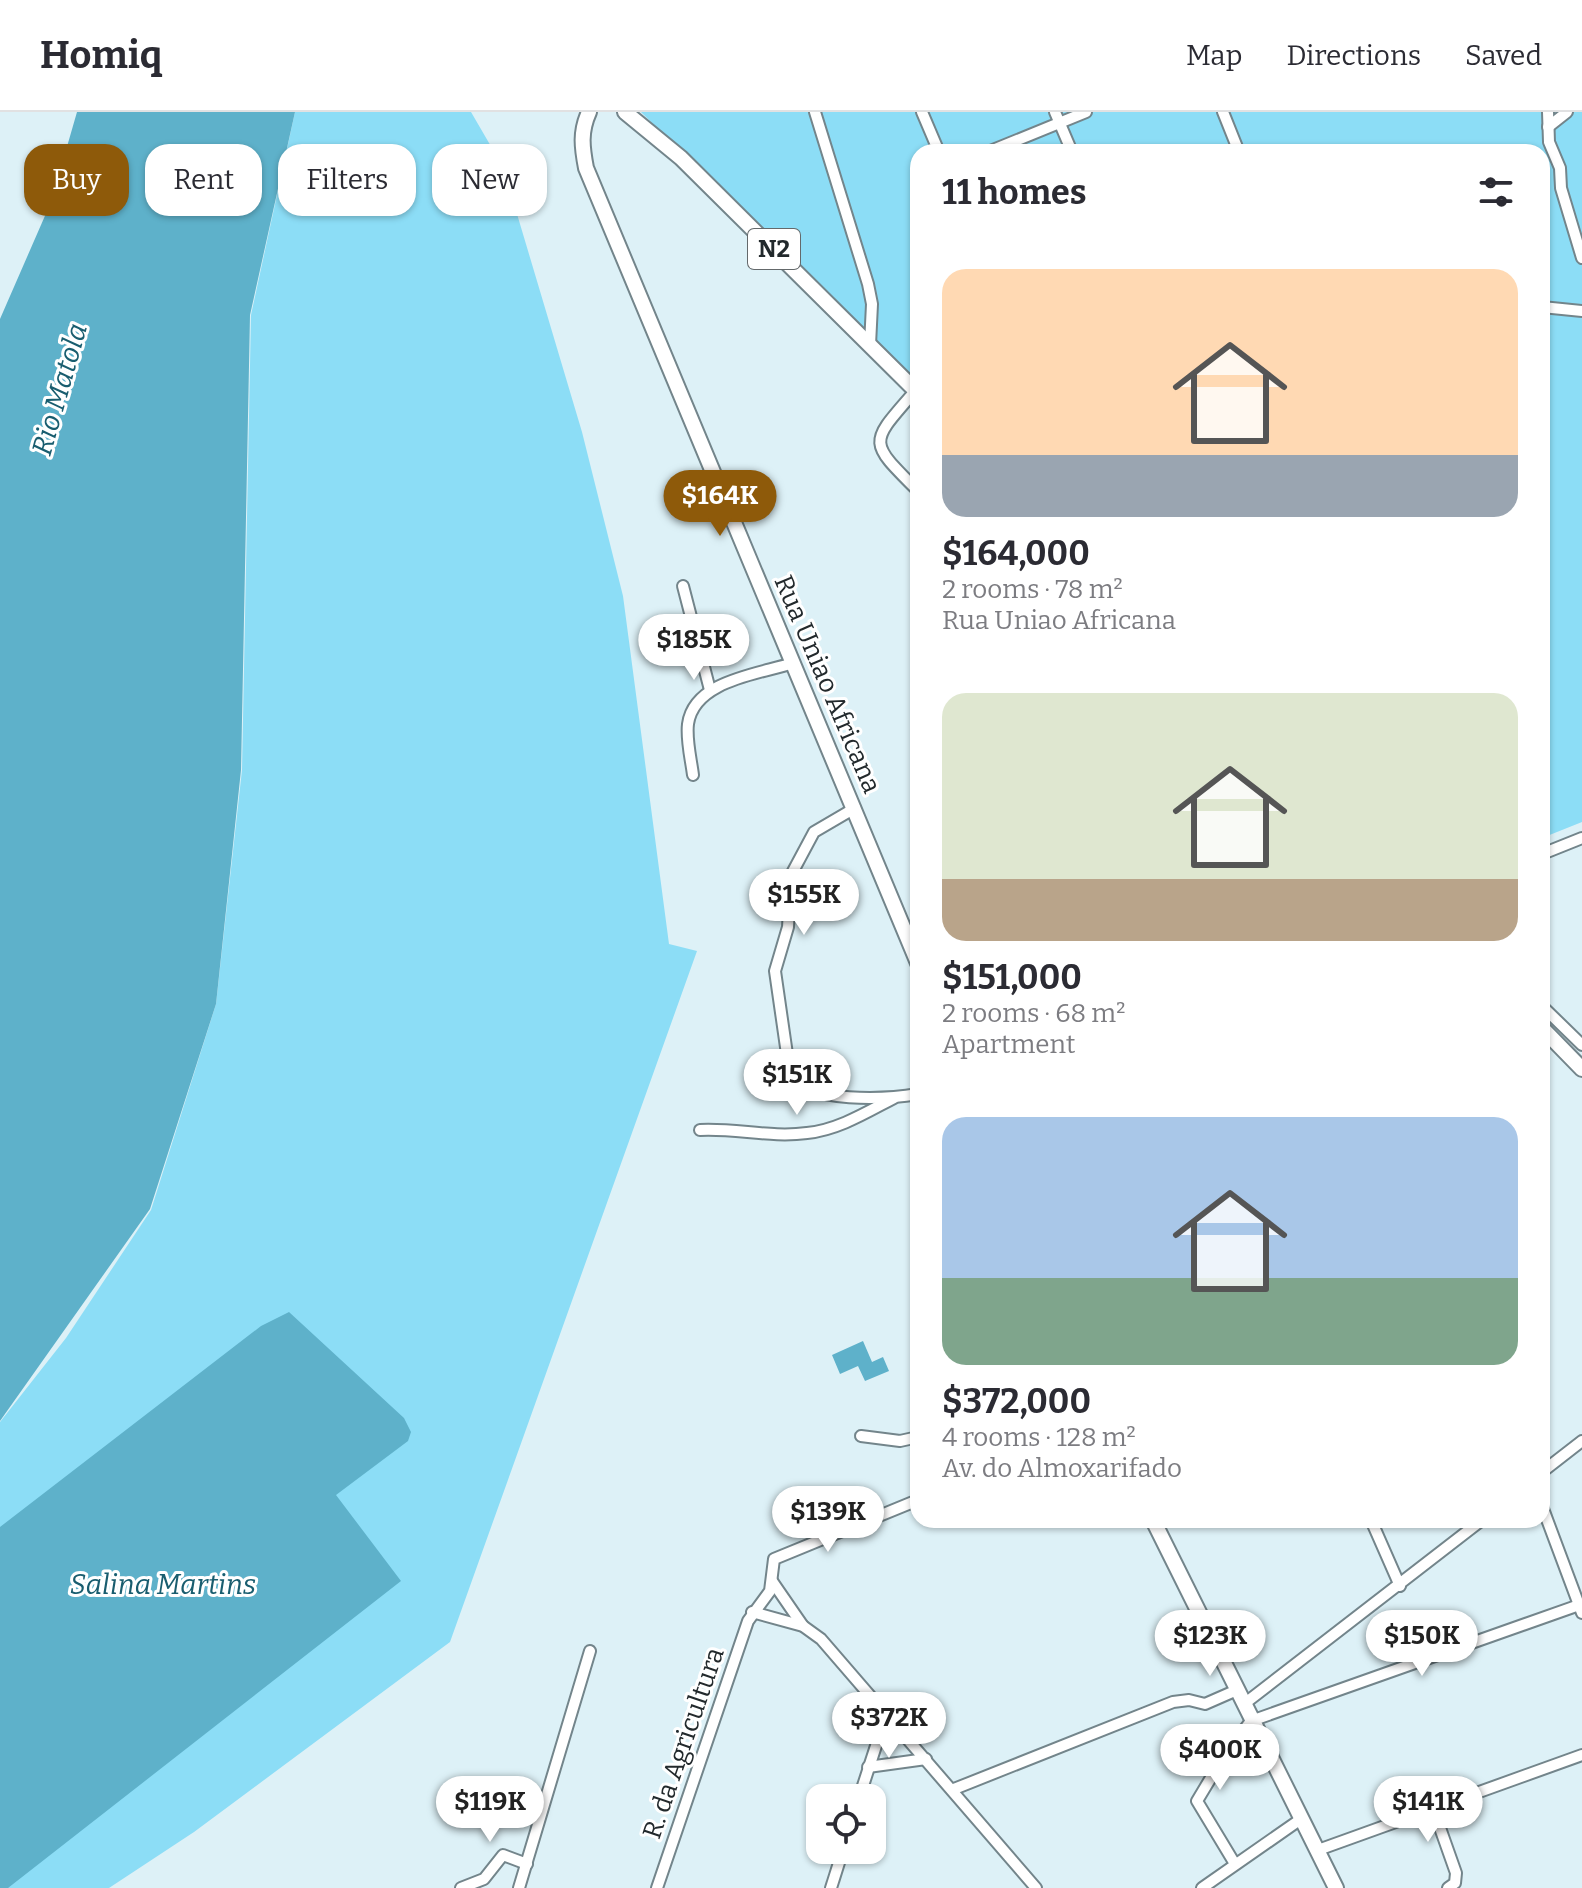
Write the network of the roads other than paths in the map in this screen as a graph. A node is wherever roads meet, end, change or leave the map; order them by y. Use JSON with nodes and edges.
{"nodes":[{"id":1,"x":589,"y":112,"type":"edge"},
{"id":2,"x":815,"y":112,"type":"edge"},
{"id":3,"x":922,"y":112,"type":"edge"},
{"id":4,"x":1086,"y":112,"type":"edge"},
{"id":5,"x":1223,"y":112,"type":"edge"},
{"id":6,"x":1548,"y":112,"type":"edge"},
{"id":7,"x":1567,"y":112,"type":"edge"},
{"id":8,"x":630,"y":115,"type":"edge"},
{"id":9,"x":1058,"y":118,"type":"edge"},
{"id":10,"x":1548,"y":127,"type":"junction"},
{"id":11,"x":936,"y":144,"type":"edge"},
{"id":12,"x":1004,"y":144,"type":"edge"},
{"id":13,"x":1069,"y":144,"type":"edge"},
{"id":14,"x":1236,"y":144,"type":"edge"},
{"id":15,"x":1550,"y":144,"type":"edge"},
{"id":16,"x":1550,"y":147,"type":"edge"},
{"id":17,"x":1582,"y":258,"type":"edge"},
{"id":18,"x":1550,"y":308,"type":"edge"},
{"id":19,"x":1582,"y":311,"type":"edge"},
{"id":20,"x":870,"y":345,"type":"junction"},
{"id":21,"x":910,"y":385,"type":"edge"},
{"id":22,"x":910,"y":399,"type":"edge"},
{"id":23,"x":910,"y":483,"type":"edge"},
{"id":24,"x":683,"y":586,"type":"dead end"},
{"id":25,"x":793,"y":663,"type":"junction"},
{"id":26,"x":710,"y":690,"type":"junction"},
{"id":27,"x":693,"y":775,"type":"dead end"},
{"id":28,"x":855,"y":808,"type":"junction"},
{"id":29,"x":1582,"y":838,"type":"edge"},
{"id":30,"x":1550,"y":851,"type":"edge"},
{"id":31,"x":910,"y":943,"type":"edge"},
{"id":32,"x":1550,"y":1014,"type":"edge"},
{"id":33,"x":1550,"y":1036,"type":"edge"},
{"id":34,"x":1582,"y":1045,"type":"edge"},
{"id":35,"x":1582,"y":1069,"type":"edge"},
{"id":36,"x":910,"y":1095,"type":"edge"},
{"id":37,"x":896,"y":1097,"type":"junction"},
{"id":38,"x":700,"y":1130,"type":"dead end"},
{"id":39,"x":861,"y":1436,"type":"dead end"},
{"id":40,"x":910,"y":1439,"type":"edge"},
{"id":41,"x":1582,"y":1441,"type":"edge"},
{"id":42,"x":1550,"y":1466,"type":"edge"},
{"id":43,"x":910,"y":1503,"type":"edge"},
{"id":44,"x":1550,"y":1527,"type":"edge"},
{"id":45,"x":1157,"y":1528,"type":"edge"},
{"id":46,"x":1375,"y":1528,"type":"edge"},
{"id":47,"x":1472,"y":1528,"type":"edge"},
{"id":48,"x":772,"y":1581,"type":"junction"},
{"id":49,"x":1400,"y":1586,"type":"junction"},
{"id":50,"x":1581,"y":1607,"type":"edge"},
{"id":51,"x":752,"y":1612,"type":"junction"},
{"id":52,"x":803,"y":1626,"type":"junction"},
{"id":53,"x":590,"y":1651,"type":"dead end"},
{"id":54,"x":1241,"y":1697,"type":"junction"},
{"id":55,"x":887,"y":1712,"type":"junction"},
{"id":56,"x":1251,"y":1721,"type":"junction"},
{"id":57,"x":1582,"y":1755,"type":"edge"},
{"id":58,"x":926,"y":1759,"type":"junction"},
{"id":59,"x":868,"y":1767,"type":"junction"},
{"id":60,"x":863,"y":1784,"type":"edge"},
{"id":61,"x":954,"y":1789,"type":"junction"},
{"id":62,"x":1433,"y":1808,"type":"junction"},
{"id":63,"x":1301,"y":1819,"type":"junction"},
{"id":64,"x":1318,"y":1850,"type":"junction"},
{"id":65,"x":527,"y":1864,"type":"junction"},
{"id":66,"x":839,"y":1864,"type":"edge"},
{"id":67,"x":1235,"y":1864,"type":"junction"},
{"id":68,"x":461,"y":1888,"type":"edge"},
{"id":69,"x":519,"y":1888,"type":"edge"},
{"id":70,"x":657,"y":1888,"type":"edge"},
{"id":71,"x":831,"y":1888,"type":"edge"},
{"id":72,"x":1036,"y":1888,"type":"edge"},
{"id":73,"x":1202,"y":1888,"type":"edge"},
{"id":74,"x":1336,"y":1888,"type":"edge"},
{"id":75,"x":1448,"y":1888,"type":"edge"}],
"edges":[{"from":1,"to":25,"type":"main road","name":"Rua Uniao Africana"},
{"from":2,"to":20,"type":"street"},
{"from":3,"to":11,"type":"street"},
{"from":4,"to":9,"type":"street"},
{"from":5,"to":14,"type":"street"},
{"from":6,"to":10,"type":"street"},
{"from":7,"to":10,"type":"street"},
{"from":8,"to":20,"type":"main road","number":"N2"},
{"from":9,"to":12,"type":"street"},
{"from":9,"to":13,"type":"street"},
{"from":10,"to":15,"type":"street"},
{"from":16,"to":17,"type":"street"},
{"from":18,"to":19,"type":"street"},
{"from":20,"to":21,"type":"main road","number":"N2"},
{"from":22,"to":23,"type":"street"},
{"from":24,"to":26,"type":"street"},
{"from":25,"to":26,"type":"street"},
{"from":25,"to":28,"type":"main road","name":"Rua Uniao Africana"},
{"from":26,"to":27,"type":"street"},
{"from":28,"to":31,"type":"main road","name":"Rua Uniao Africana"},
{"from":28,"to":37,"type":"street"},
{"from":29,"to":30,"type":"street"},
{"from":32,"to":34,"type":"street"},
{"from":33,"to":35,"type":"main road"},
{"from":36,"to":37,"type":"street"},
{"from":37,"to":38,"type":"street"},
{"from":39,"to":40,"type":"street"},
{"from":41,"to":42,"type":"street"},
{"from":43,"to":48,"type":"street","name":"R. da Agricultura"},
{"from":44,"to":50,"type":"street"},
{"from":45,"to":54,"type":"main road"},
{"from":46,"to":49,"type":"street"},
{"from":47,"to":49,"type":"street"},
{"from":48,"to":51,"type":"street","name":"R. da Agricultura"},
{"from":48,"to":52,"type":"street"},
{"from":49,"to":54,"type":"street"},
{"from":50,"to":56,"type":"street"},
{"from":51,"to":52,"type":"street"},
{"from":51,"to":70,"type":"street","name":"R. da Agricultura"},
{"from":52,"to":55,"type":"street"},
{"from":53,"to":65,"type":"street"},
{"from":54,"to":56,"type":"main road"},
{"from":54,"to":61,"type":"street"},
{"from":55,"to":58,"type":"street"},
{"from":55,"to":59,"type":"street"},
{"from":56,"to":63,"type":"main road"},
{"from":56,"to":67,"type":"street"},
{"from":57,"to":62,"type":"street"},
{"from":58,"to":59,"type":"street"},
{"from":58,"to":61,"type":"street"},
{"from":59,"to":60,"type":"street"},
{"from":61,"to":72,"type":"street"},
{"from":62,"to":64,"type":"street"},
{"from":62,"to":75,"type":"street"},
{"from":63,"to":64,"type":"main road"},
{"from":63,"to":67,"type":"street"},
{"from":64,"to":74,"type":"main road"},
{"from":65,"to":68,"type":"street"},
{"from":65,"to":69,"type":"street"},
{"from":66,"to":71,"type":"street"},
{"from":67,"to":73,"type":"street"}]}
